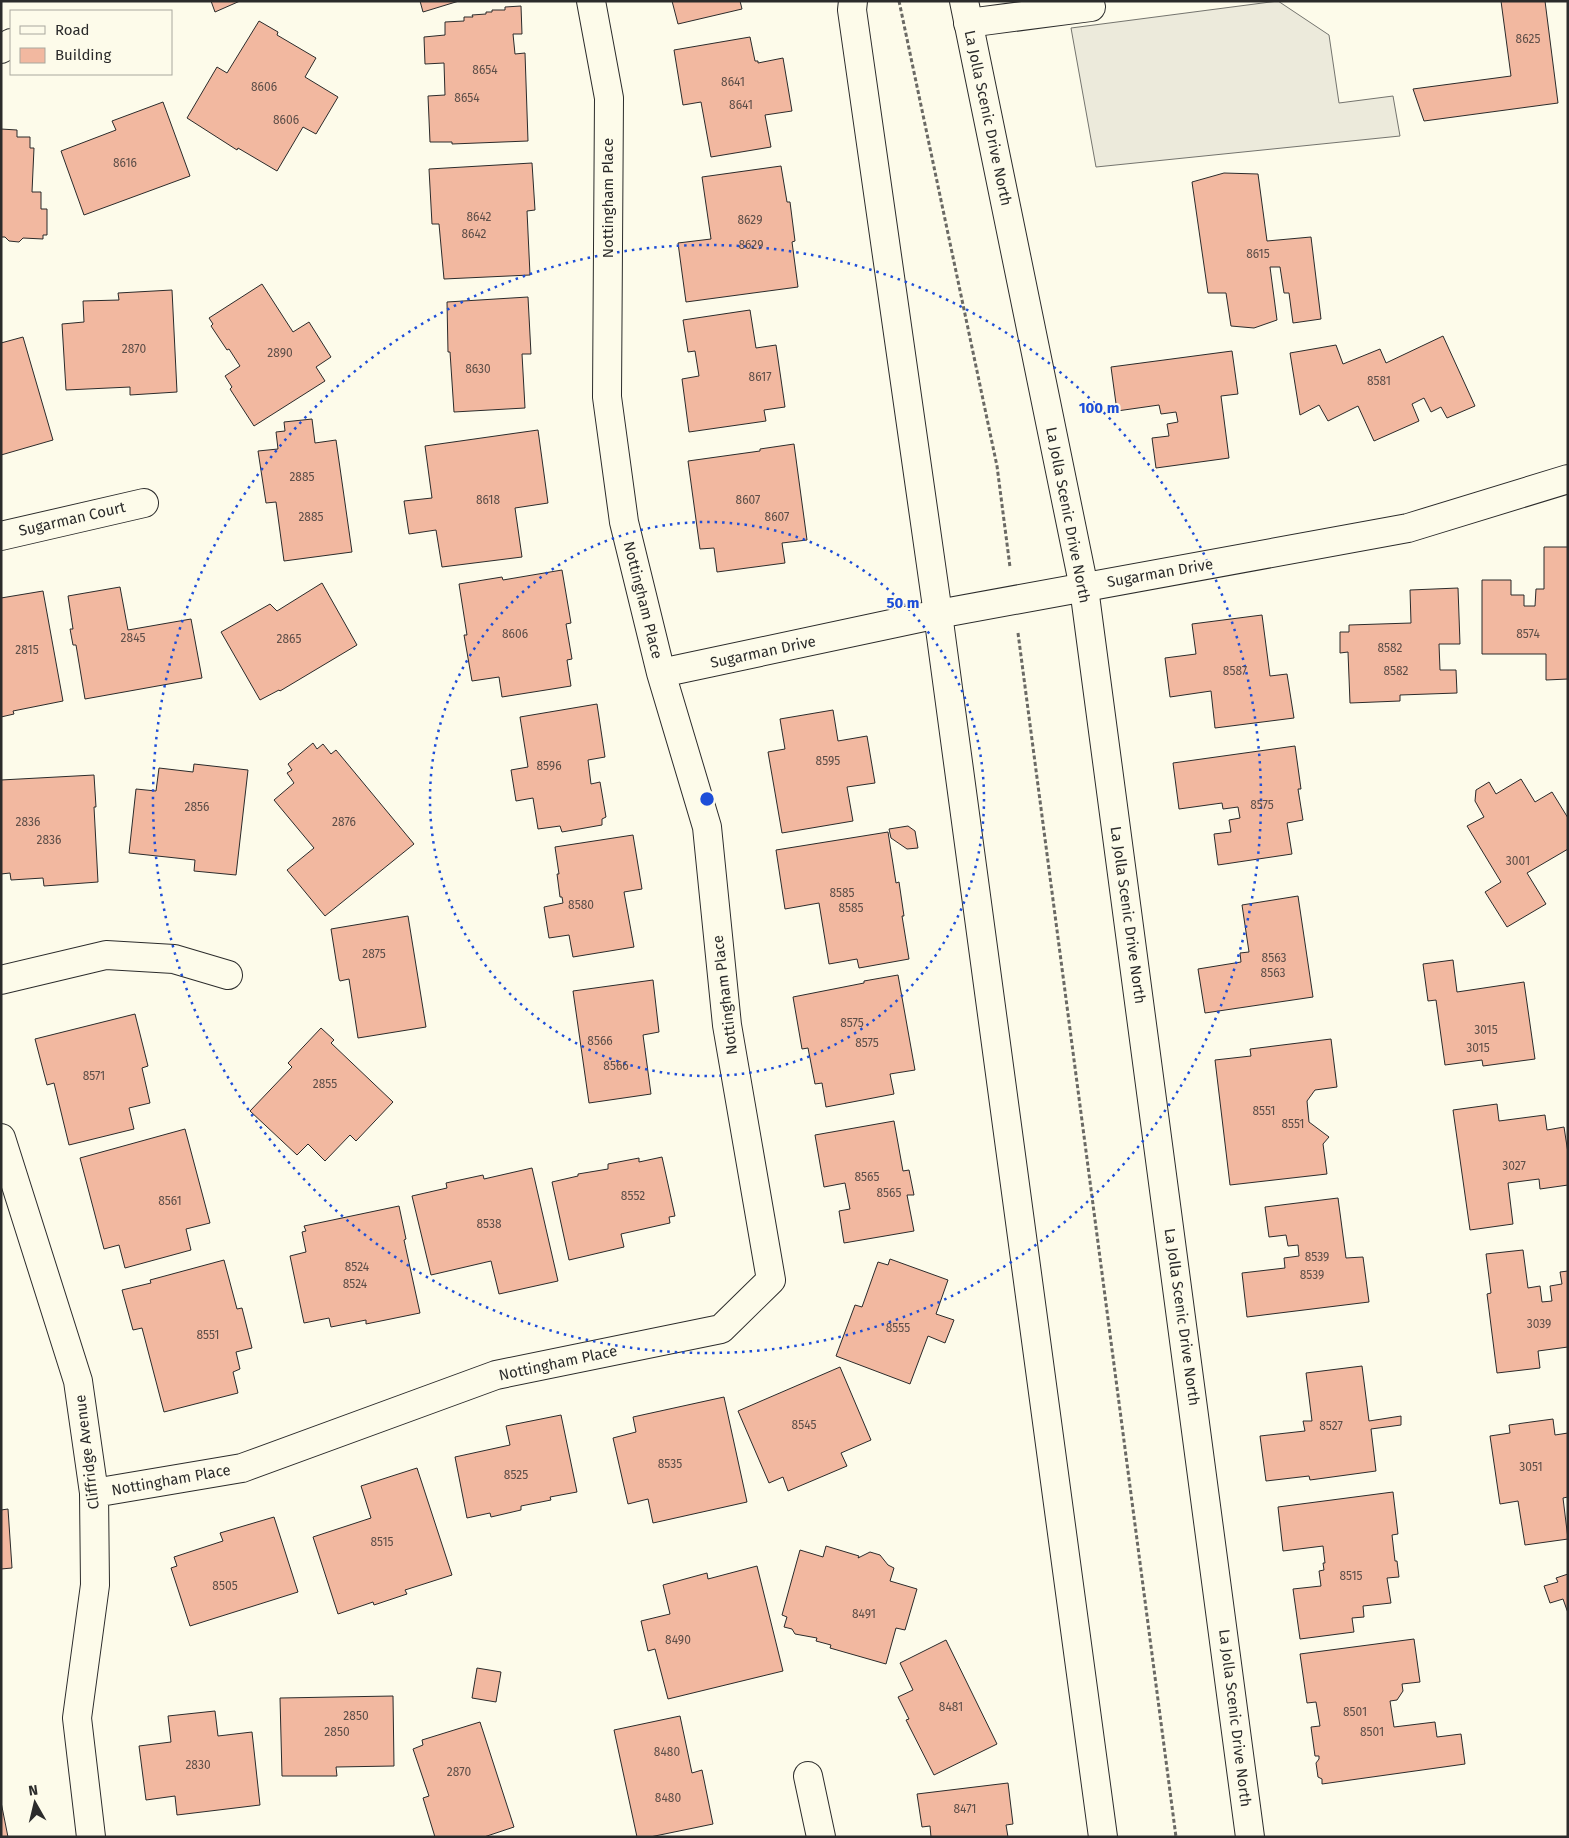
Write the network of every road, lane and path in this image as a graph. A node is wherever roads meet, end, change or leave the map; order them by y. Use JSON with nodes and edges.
{"nodes":[{"id":1,"x":591,"y":1,"type":"edge"},
{"id":2,"x":852,"y":1,"type":"edge"},
{"id":3,"x":899,"y":1,"type":"edge"},
{"id":4,"x":1091,"y":7,"type":"dead end"},
{"id":5,"x":966,"y":12,"type":"edge"},
{"id":6,"x":1568,"y":480,"type":"edge"},
{"id":7,"x":144,"y":503,"type":"dead end"},
{"id":8,"x":1,"y":536,"type":"edge"},
{"id":9,"x":1008,"y":547,"type":"dead end"},
{"id":10,"x":1084,"y":588,"type":"junction"},
{"id":11,"x":938,"y":614,"type":"junction"},
{"id":12,"x":1018,"y":632,"type":"dead end"},
{"id":13,"x":661,"y":673,"type":"junction"},
{"id":14,"x":228,"y":975,"type":"dead end"},
{"id":15,"x":1,"y":980,"type":"edge"},
{"id":16,"x":1,"y":1138,"type":"edge"},
{"id":17,"x":94,"y":1493,"type":"junction"},
{"id":18,"x":808,"y":1776,"type":"dead end"},
{"id":19,"x":91,"y":1837,"type":"edge"},
{"id":20,"x":821,"y":1837,"type":"edge"},
{"id":21,"x":1102,"y":1837,"type":"edge"},
{"id":22,"x":1176,"y":1837,"type":"edge"},
{"id":23,"x":1250,"y":1837,"type":"edge"}],
"edges":[{"from":1,"to":13,"type":"street","name":"Nottingham Place"},
{"from":2,"to":11,"type":"street"},
{"from":3,"to":9,"type":"path"},
{"from":4,"to":5,"type":"street"},
{"from":5,"to":10,"type":"street","name":"La Jolla Scenic Drive North"},
{"from":6,"to":10,"type":"street","name":"Sugarman Drive"},
{"from":7,"to":8,"type":"street","name":"Sugarman Court"},
{"from":10,"to":11,"type":"street","name":"Sugarman Drive"},
{"from":10,"to":23,"type":"street","name":"La Jolla Scenic Drive North"},
{"from":11,"to":13,"type":"street","name":"Sugarman Drive"},
{"from":11,"to":21,"type":"street"},
{"from":12,"to":22,"type":"path"},
{"from":13,"to":17,"type":"street","name":"Nottingham Place"},
{"from":14,"to":15,"type":"street"},
{"from":16,"to":17,"type":"street","name":"Cliffridge Avenue"},
{"from":17,"to":19,"type":"street","name":"Cliffridge Avenue"},
{"from":18,"to":20,"type":"street"}]}
